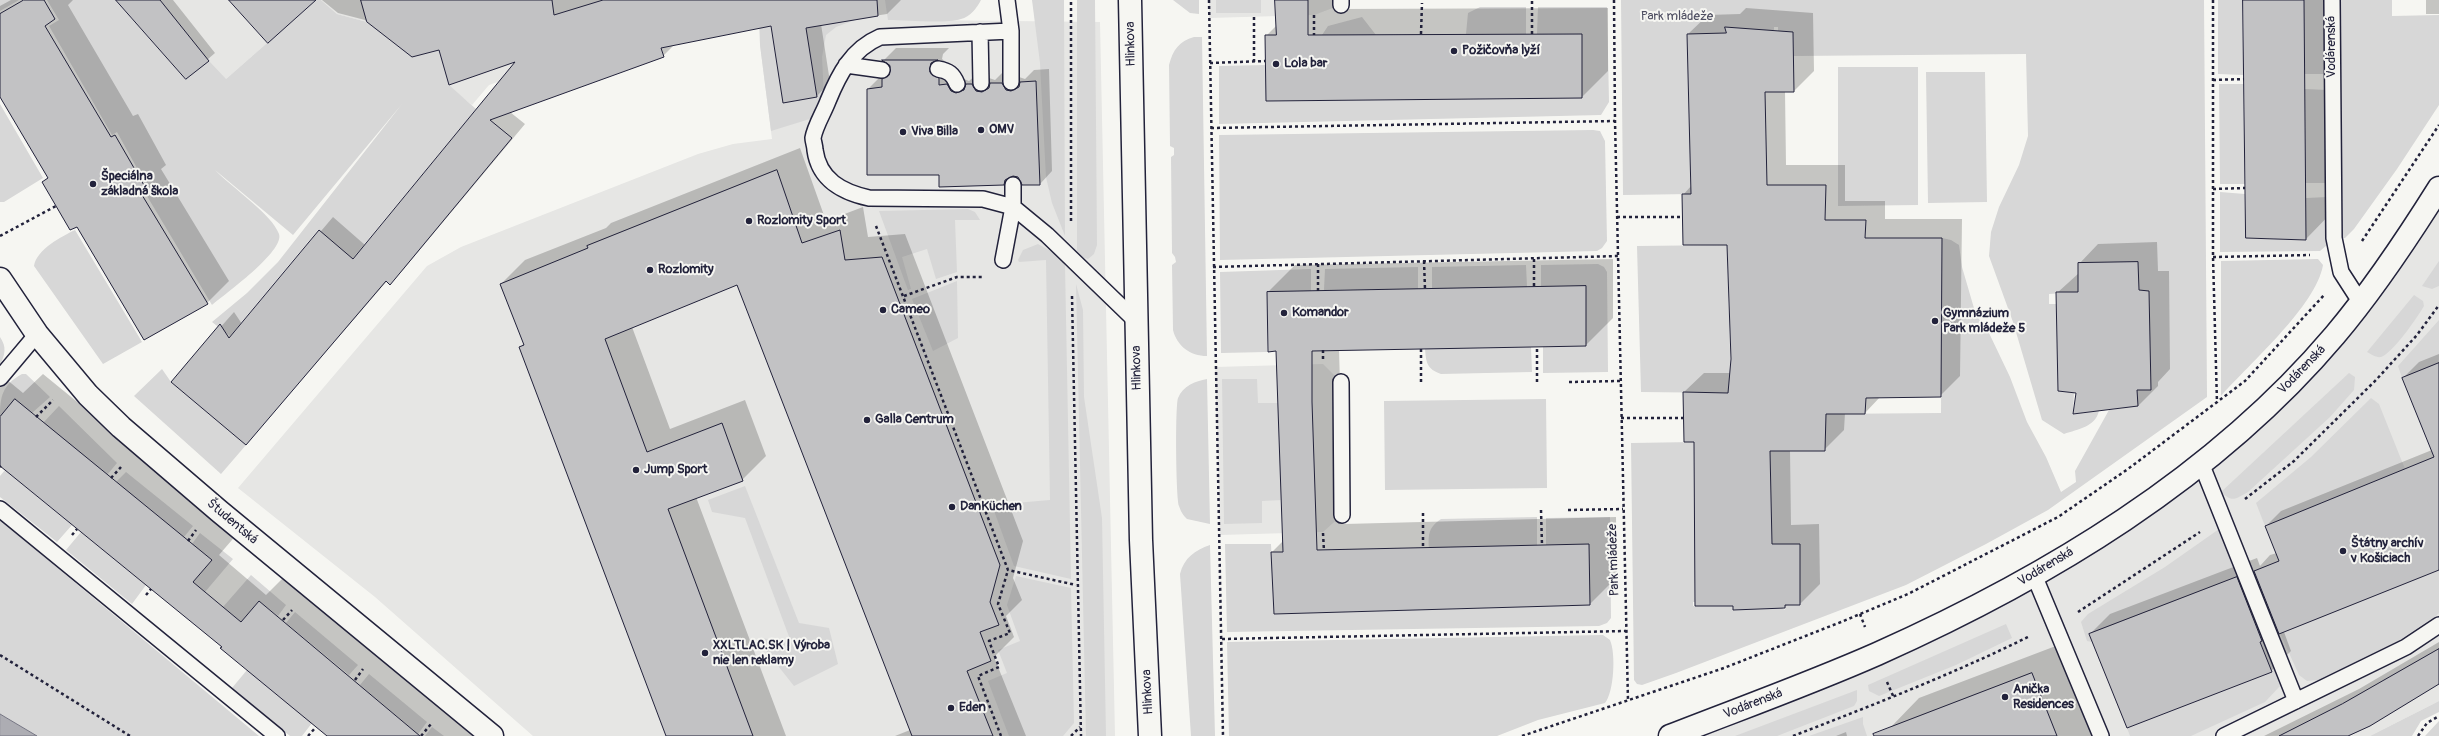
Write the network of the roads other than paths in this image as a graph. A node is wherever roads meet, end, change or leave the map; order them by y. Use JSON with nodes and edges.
{"nodes":[{"id":1,"x":1007,"y":0,"type":"edge"},
{"id":2,"x":1130,"y":0,"type":"edge"},
{"id":3,"x":2332,"y":0,"type":"edge"},
{"id":4,"x":1011,"y":30,"type":"junction"},
{"id":5,"x":980,"y":32,"type":"junction"},
{"id":6,"x":846,"y":65,"type":"junction"},
{"id":7,"x":938,"y":68,"type":"dead end"},
{"id":8,"x":882,"y":70,"type":"dead end"},
{"id":9,"x":1011,"y":82,"type":"dead end"},
{"id":10,"x":981,"y":83,"type":"dead end"},
{"id":11,"x":957,"y":84,"type":"dead end"},
{"id":12,"x":1013,"y":185,"type":"dead end"},
{"id":13,"x":2439,"y":188,"type":"edge"},
{"id":14,"x":1014,"y":207,"type":"junction"},
{"id":15,"x":1002,"y":260,"type":"dead end"},
{"id":16,"x":0,"y":279,"type":"edge"},
{"id":17,"x":2361,"y":303,"type":"junction"},
{"id":18,"x":1136,"y":320,"type":"junction"},
{"id":19,"x":37,"y":334,"type":"junction"},
{"id":20,"x":0,"y":378,"type":"edge"},
{"id":21,"x":1341,"y":382,"type":"dead end"},
{"id":22,"x":2201,"y":463,"type":"junction"},
{"id":23,"x":0,"y":509,"type":"edge"},
{"id":24,"x":1342,"y":515,"type":"dead end"},
{"id":25,"x":2034,"y":575,"type":"junction"},
{"id":26,"x":2439,"y":625,"type":"edge"},
{"id":27,"x":2296,"y":701,"type":"junction"},
{"id":28,"x":277,"y":736,"type":"edge"},
{"id":29,"x":492,"y":736,"type":"edge"},
{"id":30,"x":1150,"y":736,"type":"edge"},
{"id":31,"x":1670,"y":736,"type":"edge"},
{"id":32,"x":2101,"y":736,"type":"edge"},
{"id":33,"x":2224,"y":736,"type":"edge"}],
"edges":[{"from":1,"to":4,"type":"lane"},
{"from":2,"to":18,"type":"street","name":"Hlinkova"},
{"from":3,"to":17,"type":"lane","name":"Vodárenská"},
{"from":4,"to":5,"type":"lane"},
{"from":4,"to":9,"type":"lane"},
{"from":5,"to":6,"type":"lane"},
{"from":5,"to":10,"type":"lane"},
{"from":6,"to":8,"type":"lane"},
{"from":6,"to":14,"type":"lane"},
{"from":7,"to":11,"type":"lane"},
{"from":12,"to":14,"type":"lane"},
{"from":13,"to":17,"type":"street","name":"Vodárenská"},
{"from":14,"to":15,"type":"lane"},
{"from":14,"to":18,"type":"lane"},
{"from":16,"to":19,"type":"street","name":"Študentská"},
{"from":17,"to":22,"type":"street","name":"Vodárenská"},
{"from":18,"to":30,"type":"street","name":"Hlinkova"},
{"from":19,"to":20,"type":"lane"},
{"from":19,"to":29,"type":"street","name":"Študentská"},
{"from":21,"to":24,"type":"lane"},
{"from":22,"to":25,"type":"street","name":"Vodárenská"},
{"from":22,"to":27,"type":"lane"},
{"from":23,"to":28,"type":"lane"},
{"from":25,"to":31,"type":"street","name":"Vodárenská"},
{"from":25,"to":32,"type":"lane"},
{"from":26,"to":27,"type":"lane"},
{"from":27,"to":33,"type":"lane"}]}
